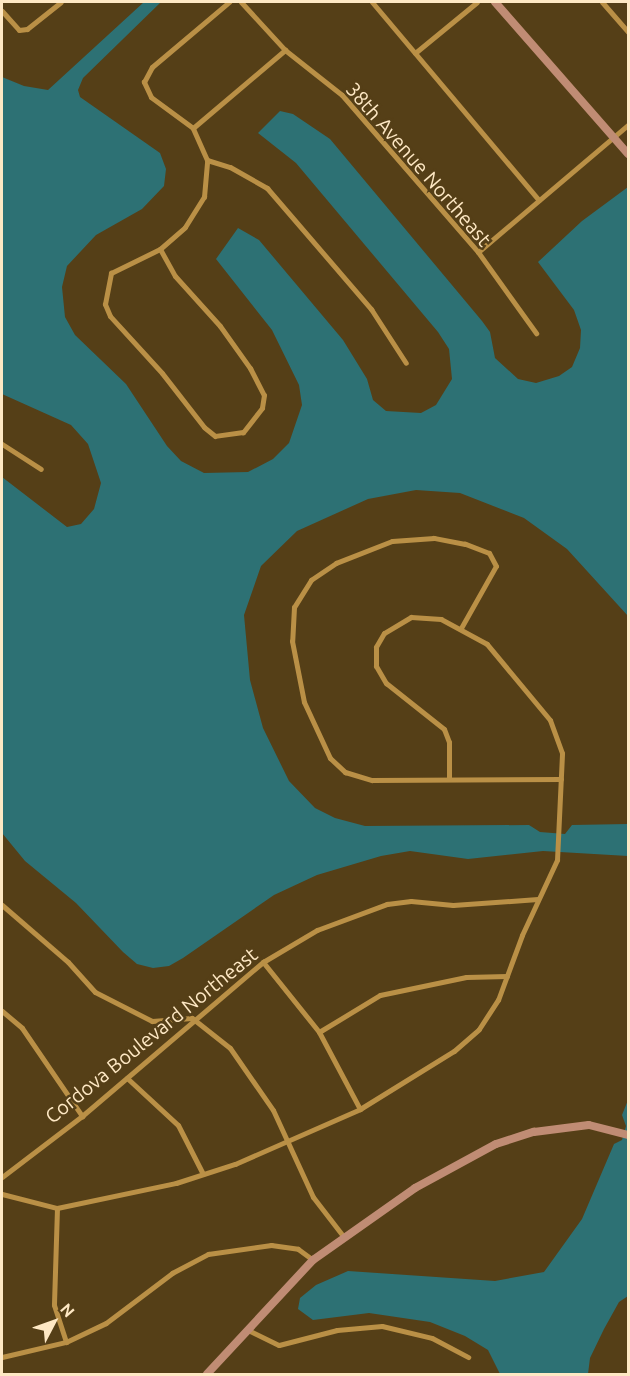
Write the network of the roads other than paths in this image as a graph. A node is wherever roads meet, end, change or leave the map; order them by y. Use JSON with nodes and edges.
{"nodes":[{"id":1,"x":61,"y":2,"type":"edge"},
{"id":2,"x":229,"y":2,"type":"edge"},
{"id":3,"x":241,"y":2,"type":"edge"},
{"id":4,"x":372,"y":2,"type":"edge"},
{"id":5,"x":477,"y":2,"type":"edge"},
{"id":6,"x":495,"y":2,"type":"edge"},
{"id":7,"x":602,"y":2,"type":"edge"},
{"id":8,"x":2,"y":11,"type":"edge"},
{"id":9,"x":628,"y":32,"type":"edge"},
{"id":10,"x":285,"y":50,"type":"junction"},
{"id":11,"x":415,"y":53,"type":"junction"},
{"id":12,"x":628,"y":125,"type":"edge"},
{"id":13,"x":193,"y":128,"type":"junction"},
{"id":14,"x":615,"y":138,"type":"junction"},
{"id":15,"x":628,"y":154,"type":"edge"},
{"id":16,"x":207,"y":160,"type":"junction"},
{"id":17,"x":539,"y":200,"type":"junction"},
{"id":18,"x":160,"y":249,"type":"junction"},
{"id":19,"x":478,"y":252,"type":"junction"},
{"id":20,"x":536,"y":333,"type":"dead end"},
{"id":21,"x":406,"y":363,"type":"dead end"},
{"id":22,"x":2,"y":444,"type":"edge"},
{"id":23,"x":41,"y":469,"type":"dead end"},
{"id":24,"x":461,"y":628,"type":"junction"},
{"id":25,"x":449,"y":779,"type":"junction"},
{"id":26,"x":561,"y":779,"type":"junction"},
{"id":27,"x":538,"y":899,"type":"junction"},
{"id":28,"x":2,"y":904,"type":"edge"},
{"id":29,"x":262,"y":962,"type":"junction"},
{"id":30,"x":507,"y":976,"type":"junction"},
{"id":31,"x":2,"y":1011,"type":"edge"},
{"id":32,"x":192,"y":1018,"type":"junction"},
{"id":33,"x":319,"y":1032,"type":"junction"},
{"id":34,"x":128,"y":1078,"type":"junction"},
{"id":35,"x":360,"y":1109,"type":"junction"},
{"id":36,"x":82,"y":1116,"type":"junction"},
{"id":37,"x":625,"y":1133,"type":"edge"},
{"id":38,"x":287,"y":1143,"type":"junction"},
{"id":39,"x":204,"y":1174,"type":"junction"},
{"id":40,"x":2,"y":1177,"type":"edge"},
{"id":41,"x":2,"y":1194,"type":"edge"},
{"id":42,"x":57,"y":1208,"type":"junction"},
{"id":43,"x":343,"y":1236,"type":"junction"},
{"id":44,"x":313,"y":1260,"type":"junction"},
{"id":45,"x":248,"y":1330,"type":"junction"},
{"id":46,"x":66,"y":1342,"type":"junction"},
{"id":47,"x":2,"y":1357,"type":"edge"},
{"id":48,"x":468,"y":1357,"type":"dead end"},
{"id":49,"x":207,"y":1374,"type":"edge"}],
"edges":[{"from":1,"to":8,"type":"street"},
{"from":2,"to":13,"type":"street"},
{"from":3,"to":10,"type":"street","name":"38th Avenue Northeast"},
{"from":4,"to":11,"type":"street"},
{"from":5,"to":11,"type":"street"},
{"from":6,"to":14,"type":"street"},
{"from":7,"to":9,"type":"street"},
{"from":10,"to":13,"type":"street"},
{"from":10,"to":19,"type":"street","name":"38th Avenue Northeast"},
{"from":11,"to":17,"type":"street"},
{"from":12,"to":14,"type":"street"},
{"from":13,"to":16,"type":"street"},
{"from":14,"to":15,"type":"street"},
{"from":14,"to":17,"type":"street"},
{"from":16,"to":18,"type":"street"},
{"from":16,"to":21,"type":"street"},
{"from":17,"to":19,"type":"street"},
{"from":18,"to":18,"type":"street"},
{"from":19,"to":20,"type":"street","name":"38th Avenue Northeast"},
{"from":22,"to":23,"type":"street"},
{"from":24,"to":25,"type":"street"},
{"from":24,"to":25,"type":"street"},
{"from":24,"to":26,"type":"street"},
{"from":25,"to":26,"type":"street"},
{"from":26,"to":27,"type":"street"},
{"from":27,"to":29,"type":"street","name":"Cordova Boulevard Northeast"},
{"from":27,"to":30,"type":"street"},
{"from":28,"to":32,"type":"street"},
{"from":29,"to":32,"type":"street","name":"Cordova Boulevard Northeast"},
{"from":29,"to":33,"type":"street"},
{"from":30,"to":33,"type":"street"},
{"from":30,"to":35,"type":"street"},
{"from":31,"to":36,"type":"street"},
{"from":32,"to":34,"type":"street","name":"Cordova Boulevard Northeast"},
{"from":32,"to":38,"type":"street"},
{"from":33,"to":35,"type":"street"},
{"from":34,"to":36,"type":"street","name":"Cordova Boulevard Northeast"},
{"from":34,"to":39,"type":"street"},
{"from":35,"to":38,"type":"street"},
{"from":36,"to":40,"type":"street","name":"Cordova Boulevard Northeast"},
{"from":37,"to":43,"type":"street"},
{"from":38,"to":39,"type":"street"},
{"from":38,"to":43,"type":"street"},
{"from":39,"to":42,"type":"street"},
{"from":41,"to":42,"type":"street"},
{"from":42,"to":46,"type":"street"},
{"from":43,"to":44,"type":"street"},
{"from":44,"to":45,"type":"street"},
{"from":44,"to":46,"type":"street"},
{"from":45,"to":48,"type":"street"},
{"from":45,"to":49,"type":"street"},
{"from":46,"to":47,"type":"street"}]}
